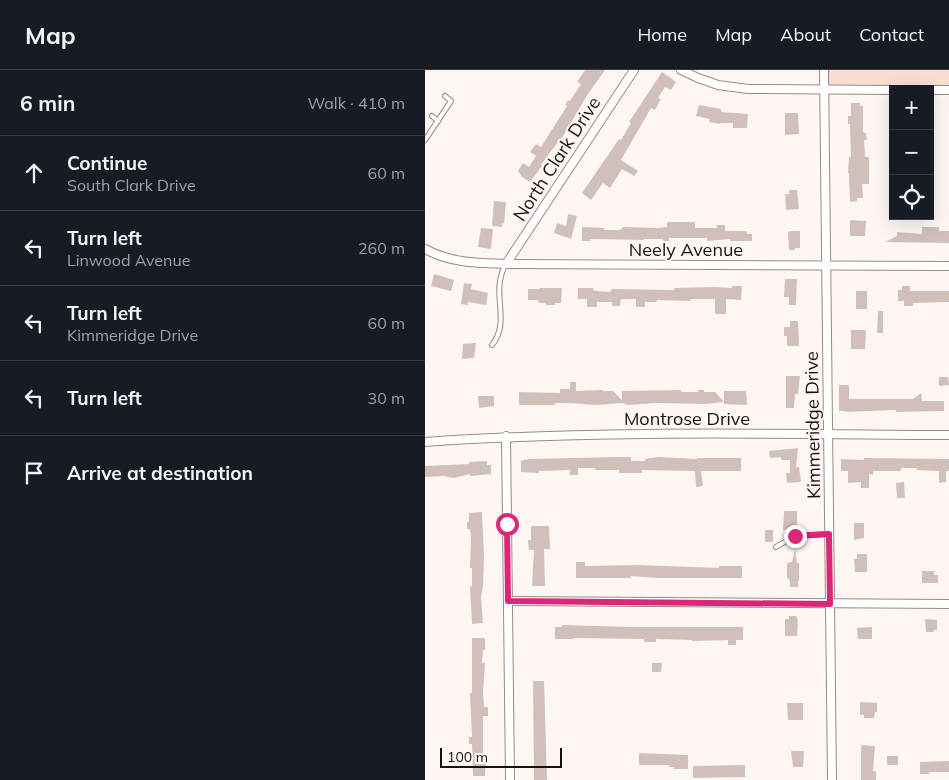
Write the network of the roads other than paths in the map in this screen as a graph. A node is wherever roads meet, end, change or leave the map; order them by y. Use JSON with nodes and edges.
{"nodes":[{"id":1,"x":634,"y":70,"type":"edge"},
{"id":2,"x":681,"y":70,"type":"edge"},
{"id":3,"x":824,"y":70,"type":"edge"},
{"id":4,"x":824,"y":90,"type":"junction"},
{"id":5,"x":889,"y":90,"type":"edge"},
{"id":6,"x":934,"y":90,"type":"edge"},
{"id":7,"x":949,"y":90,"type":"edge"},
{"id":8,"x":445,"y":96,"type":"dead end"},
{"id":9,"x":432,"y":116,"type":"dead end"},
{"id":10,"x":438,"y":121,"type":"junction"},
{"id":11,"x":425,"y":140,"type":"edge"},
{"id":12,"x":425,"y":249,"type":"edge"},
{"id":13,"x":506,"y":264,"type":"junction"},
{"id":14,"x":826,"y":266,"type":"junction"},
{"id":15,"x":949,"y":266,"type":"edge"},
{"id":16,"x":492,"y":345,"type":"dead end"},
{"id":17,"x":828,"y":435,"type":"junction"},
{"id":18,"x":949,"y":435,"type":"edge"},
{"id":19,"x":506,"y":436,"type":"junction"},
{"id":20,"x":425,"y":442,"type":"edge"},
{"id":21,"x":829,"y":534,"type":"junction"},
{"id":22,"x":776,"y":548,"type":"dead end"},
{"id":23,"x":508,"y":601,"type":"junction"},
{"id":24,"x":830,"y":604,"type":"junction"},
{"id":25,"x":949,"y":604,"type":"edge"},
{"id":26,"x":510,"y":780,"type":"edge"},
{"id":27,"x":832,"y":780,"type":"edge"}],
"edges":[{"from":1,"to":13,"type":"street","name":"North Clark Drive"},
{"from":2,"to":4,"type":"street"},
{"from":3,"to":4,"type":"street","name":"Kimmeridge Drive"},
{"from":4,"to":5,"type":"street"},
{"from":4,"to":14,"type":"street","name":"Kimmeridge Drive"},
{"from":6,"to":7,"type":"street"},
{"from":8,"to":10,"type":"lane"},
{"from":9,"to":10,"type":"lane"},
{"from":10,"to":11,"type":"lane"},
{"from":12,"to":13,"type":"street","name":"Neely Avenue"},
{"from":13,"to":14,"type":"street","name":"Neely Avenue"},
{"from":13,"to":16,"type":"lane"},
{"from":14,"to":15,"type":"street","name":"Neely Avenue"},
{"from":14,"to":17,"type":"street","name":"Kimmeridge Drive"},
{"from":17,"to":18,"type":"street","name":"Montrose Drive"},
{"from":17,"to":19,"type":"street","name":"Montrose Drive"},
{"from":17,"to":21,"type":"street","name":"Kimmeridge Drive"},
{"from":19,"to":20,"type":"street","name":"Montrose Drive"},
{"from":19,"to":23,"type":"street"},
{"from":21,"to":22,"type":"lane"},
{"from":21,"to":24,"type":"street","name":"Kimmeridge Drive"},
{"from":23,"to":24,"type":"street"},
{"from":23,"to":26,"type":"street"},
{"from":24,"to":25,"type":"street"},
{"from":24,"to":27,"type":"street","name":"Kimmeridge Drive"}]}
